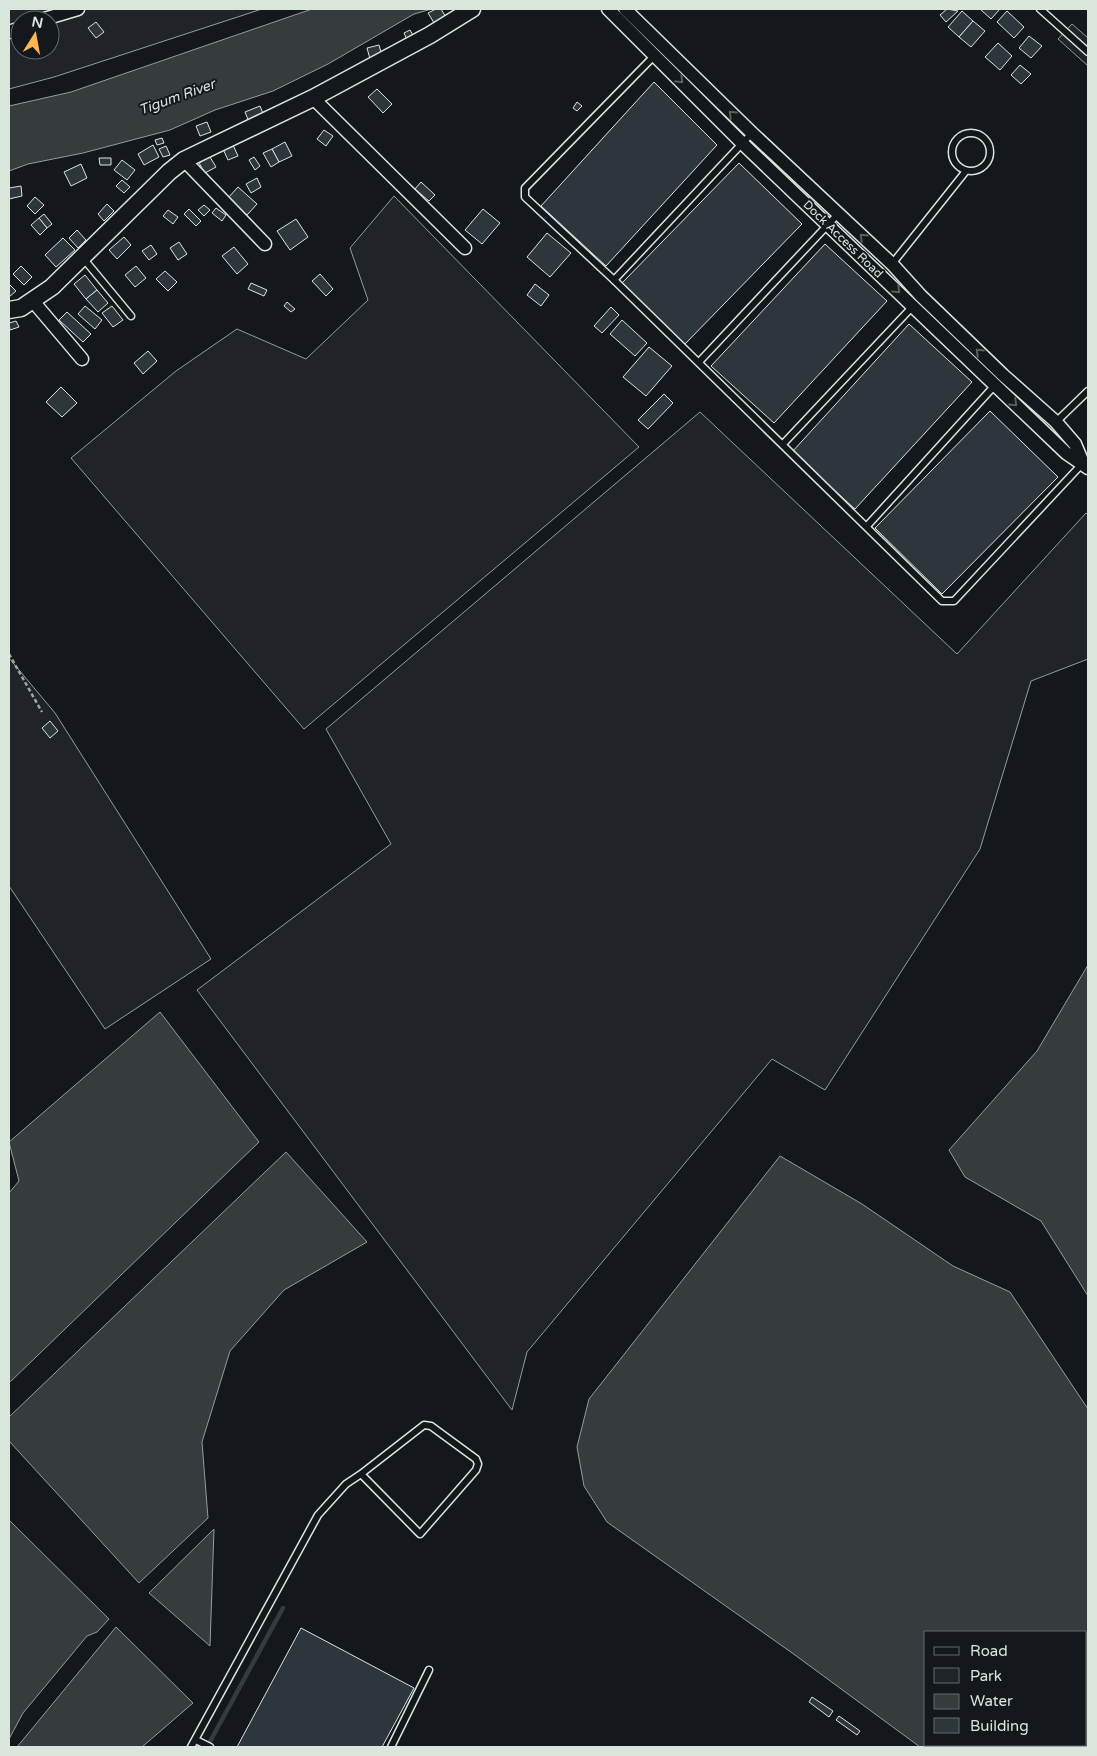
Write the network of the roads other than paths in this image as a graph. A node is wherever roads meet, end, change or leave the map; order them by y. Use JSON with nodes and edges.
{"nodes":[{"id":1,"x":78,"y":9,"type":"edge"},
{"id":2,"x":472,"y":9,"type":"edge"},
{"id":3,"x":608,"y":9,"type":"edge"},
{"id":4,"x":625,"y":9,"type":"edge"},
{"id":5,"x":1040,"y":9,"type":"edge"},
{"id":6,"x":60,"y":14,"type":"edge"},
{"id":7,"x":659,"y":51,"type":"junction"},
{"id":8,"x":1088,"y":52,"type":"edge"},
{"id":9,"x":312,"y":98,"type":"junction"},
{"id":10,"x":752,"y":133,"type":"junction"},
{"id":11,"x":742,"y":143,"type":"junction"},
{"id":12,"x":184,"y":160,"type":"junction"},
{"id":13,"x":966,"y":171,"type":"junction"},
{"id":14,"x":838,"y":214,"type":"junction"},
{"id":15,"x":828,"y":224,"type":"junction"},
{"id":16,"x":265,"y":244,"type":"dead end"},
{"id":17,"x":465,"y":248,"type":"dead end"},
{"id":18,"x":82,"y":257,"type":"junction"},
{"id":19,"x":892,"y":264,"type":"junction"},
{"id":20,"x":614,"y":280,"type":"junction"},
{"id":21,"x":32,"y":300,"type":"junction"},
{"id":22,"x":917,"y":301,"type":"junction"},
{"id":23,"x":9,"y":310,"type":"edge"},
{"id":24,"x":131,"y":316,"type":"dead end"},
{"id":25,"x":82,"y":359,"type":"dead end"},
{"id":26,"x":699,"y":362,"type":"junction"},
{"id":27,"x":999,"y":380,"type":"junction"},
{"id":28,"x":1088,"y":391,"type":"edge"},
{"id":29,"x":1056,"y":422,"type":"junction"},
{"id":30,"x":783,"y":444,"type":"junction"},
{"id":31,"x":1086,"y":465,"type":"edge"},
{"id":32,"x":867,"y":526,"type":"junction"},
{"id":33,"x":361,"y":1474,"type":"junction"},
{"id":34,"x":430,"y":1670,"type":"dead end"},
{"id":35,"x":204,"y":1744,"type":"edge"},
{"id":36,"x":192,"y":1747,"type":"edge"},
{"id":37,"x":391,"y":1747,"type":"edge"}],
"edges":[{"from":1,"to":6,"type":"street"},
{"from":2,"to":9,"type":"street"},
{"from":3,"to":7,"type":"street","name":"Dock Access Road"},
{"from":4,"to":7,"type":"street","name":"Dock Access Road"},
{"from":5,"to":8,"type":"lane"},
{"from":10,"to":7,"type":"street","name":"Dock Access Road","one_way":true},
{"from":7,"to":11,"type":"street","name":"Dock Access Road","one_way":true},
{"from":7,"to":20,"type":"lane"},
{"from":9,"to":12,"type":"street"},
{"from":9,"to":17,"type":"street"},
{"from":10,"to":11,"type":"lane"},
{"from":10,"to":14,"type":"street","name":"Dock Access Road"},
{"from":11,"to":15,"type":"street","name":"Dock Access Road"},
{"from":11,"to":20,"type":"lane"},
{"from":12,"to":16,"type":"street"},
{"from":12,"to":18,"type":"street"},
{"from":13,"to":13,"type":"lane"},
{"from":13,"to":19,"type":"lane"},
{"from":14,"to":15,"type":"lane"},
{"from":19,"to":14,"type":"street","name":"Dock Access Road","one_way":true},
{"from":15,"to":22,"type":"street","name":"Dock Access Road","one_way":true},
{"from":15,"to":26,"type":"lane"},
{"from":18,"to":21,"type":"street"},
{"from":18,"to":24,"type":"lane"},
{"from":19,"to":22,"type":"street","name":"Dock Access Road"},
{"from":20,"to":26,"type":"lane"},
{"from":21,"to":23,"type":"street"},
{"from":21,"to":25,"type":"street"},
{"from":22,"to":27,"type":"street","name":"Dock Access Road"},
{"from":22,"to":30,"type":"lane"},
{"from":26,"to":30,"type":"lane"},
{"from":27,"to":29,"type":"street","name":"Dock Access Road"},
{"from":27,"to":31,"type":"street","name":"Dock Access Road","one_way":true},
{"from":27,"to":32,"type":"lane"},
{"from":28,"to":29,"type":"lane"},
{"from":29,"to":31,"type":"street","name":"Dock Access Road"},
{"from":30,"to":32,"type":"lane"},
{"from":31,"to":32,"type":"lane"},
{"from":33,"to":33,"type":"lane"},
{"from":33,"to":35,"type":"lane"},
{"from":34,"to":37,"type":"lane"},
{"from":35,"to":36,"type":"lane"}]}
